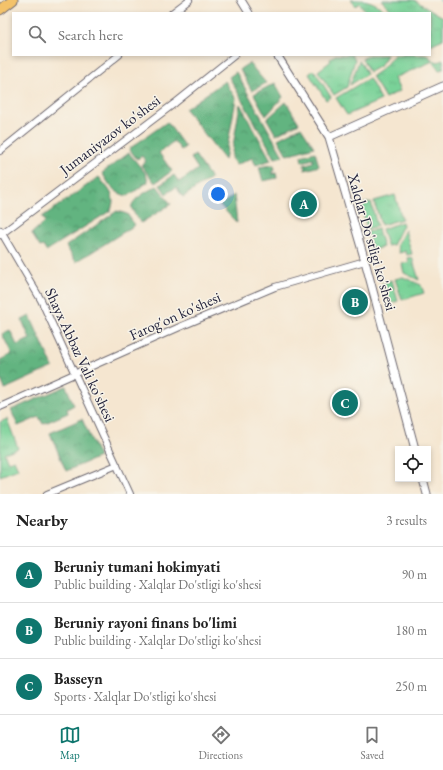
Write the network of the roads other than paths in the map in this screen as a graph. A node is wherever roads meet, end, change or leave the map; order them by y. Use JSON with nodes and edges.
{"nodes":[{"id":1,"x":13,"y":0,"type":"edge"},
{"id":2,"x":189,"y":0,"type":"edge"},
{"id":3,"x":241,"y":0,"type":"edge"},
{"id":4,"x":0,"y":10,"type":"edge"},
{"id":5,"x":173,"y":12,"type":"edge"},
{"id":6,"x":248,"y":12,"type":"edge"},
{"id":7,"x":118,"y":56,"type":"edge"},
{"id":8,"x":234,"y":56,"type":"edge"},
{"id":9,"x":278,"y":56,"type":"edge"},
{"id":10,"x":443,"y":86,"type":"edge"},
{"id":11,"x":329,"y":137,"type":"junction"},
{"id":12,"x":0,"y":151,"type":"edge"},
{"id":13,"x":1,"y":233,"type":"edge"},
{"id":14,"x":365,"y":261,"type":"junction"},
{"id":15,"x":76,"y":374,"type":"junction"},
{"id":16,"x":0,"y":408,"type":"edge"},
{"id":17,"x":414,"y":446,"type":"edge"},
{"id":18,"x":117,"y":466,"type":"junction"},
{"id":19,"x":424,"y":482,"type":"edge"},
{"id":20,"x":47,"y":494,"type":"edge"},
{"id":21,"x":130,"y":494,"type":"edge"},
{"id":22,"x":427,"y":494,"type":"edge"}],
"edges":[{"from":1,"to":4,"type":"main road"},
{"from":2,"to":5,"type":"street"},
{"from":3,"to":6,"type":"street"},
{"from":7,"to":12,"type":"street"},
{"from":8,"to":13,"type":"street","name":"Jumaniyazov ko'shesi"},
{"from":9,"to":11,"type":"street","name":"Xalqlar Do'stligi ko'shesi"},
{"from":10,"to":11,"type":"street"},
{"from":11,"to":14,"type":"street","name":"Xalqlar Do'stligi ko'shesi"},
{"from":13,"to":15,"type":"street","name":"Shayx Abbaz Vali ko'shesi"},
{"from":14,"to":15,"type":"street","name":"Farog'on ko'shesi"},
{"from":14,"to":17,"type":"street","name":"Xalqlar Do'stligi ko'shesi"},
{"from":15,"to":16,"type":"street","name":"Farog'on ko'shesi"},
{"from":15,"to":18,"type":"street","name":"Shayx Abbaz Vali ko'shesi"},
{"from":18,"to":20,"type":"street"},
{"from":18,"to":21,"type":"street","name":"Shayx Abbaz Vali ko'shesi"},
{"from":19,"to":22,"type":"street"}]}
